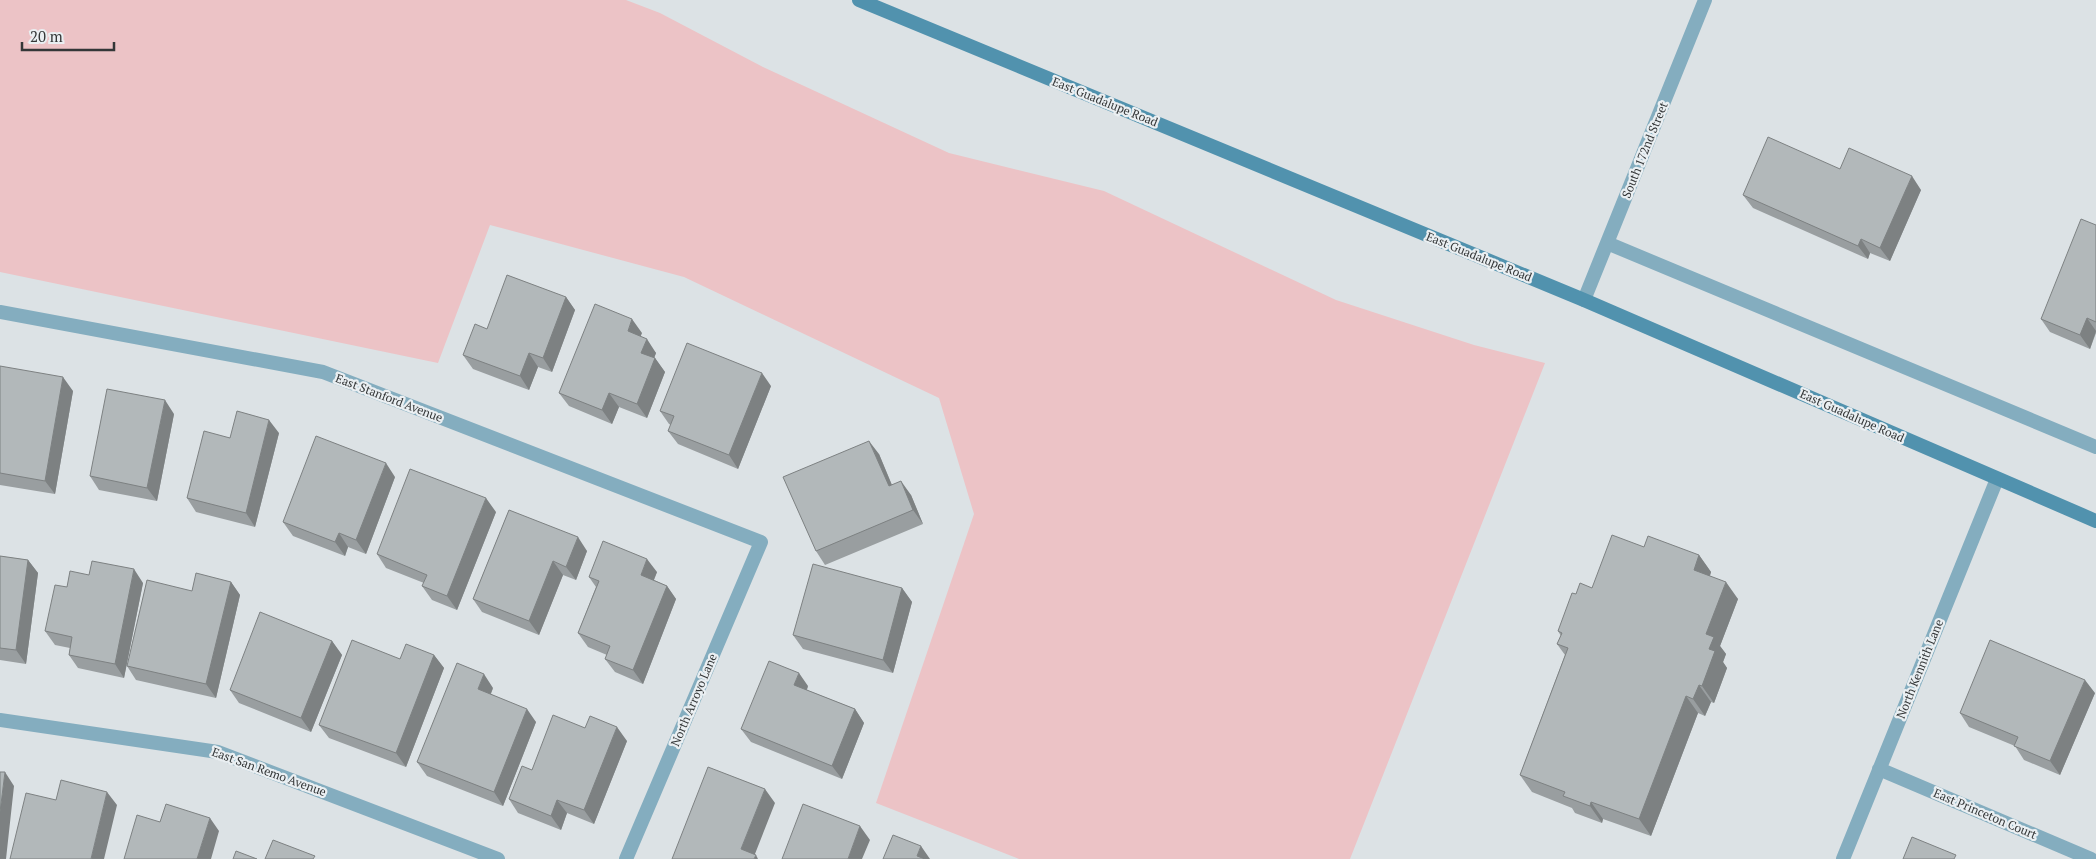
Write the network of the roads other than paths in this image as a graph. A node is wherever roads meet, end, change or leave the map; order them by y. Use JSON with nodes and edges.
{"nodes":[{"id":1,"x":859,"y":0,"type":"edge"},
{"id":2,"x":1705,"y":0,"type":"edge"},
{"id":3,"x":1607,"y":244,"type":"junction"},
{"id":4,"x":1584,"y":300,"type":"junction"},
{"id":5,"x":0,"y":312,"type":"edge"},
{"id":6,"x":2096,"y":447,"type":"edge"},
{"id":7,"x":1996,"y":479,"type":"junction"},
{"id":8,"x":2096,"y":521,"type":"edge"},
{"id":9,"x":761,"y":542,"type":"joint"},
{"id":10,"x":0,"y":720,"type":"edge"},
{"id":11,"x":1879,"y":769,"type":"junction"},
{"id":12,"x":498,"y":859,"type":"edge"},
{"id":13,"x":626,"y":859,"type":"edge"},
{"id":14,"x":1843,"y":859,"type":"edge"},
{"id":15,"x":2091,"y":859,"type":"edge"}],
"edges":[{"from":1,"to":4,"type":"main road","name":"East Guadalupe Road"},
{"from":2,"to":3,"type":"street","name":"South 172nd Street"},
{"from":3,"to":4,"type":"street","name":"South 172nd Street"},
{"from":3,"to":6,"type":"street"},
{"from":4,"to":7,"type":"main road","name":"East Guadalupe Road"},
{"from":5,"to":9,"type":"street","name":"East Stanford Avenue"},
{"from":7,"to":8,"type":"main road","name":"East Guadalupe Road"},
{"from":7,"to":11,"type":"street","name":"North Kennith Lane"},
{"from":9,"to":13,"type":"street","name":"North Arroyo Lane"},
{"from":10,"to":12,"type":"street","name":"East San Remo Avenue"},
{"from":11,"to":14,"type":"street","name":"North Kennith Lane"},
{"from":11,"to":15,"type":"street","name":"East Princeton Court"}]}
